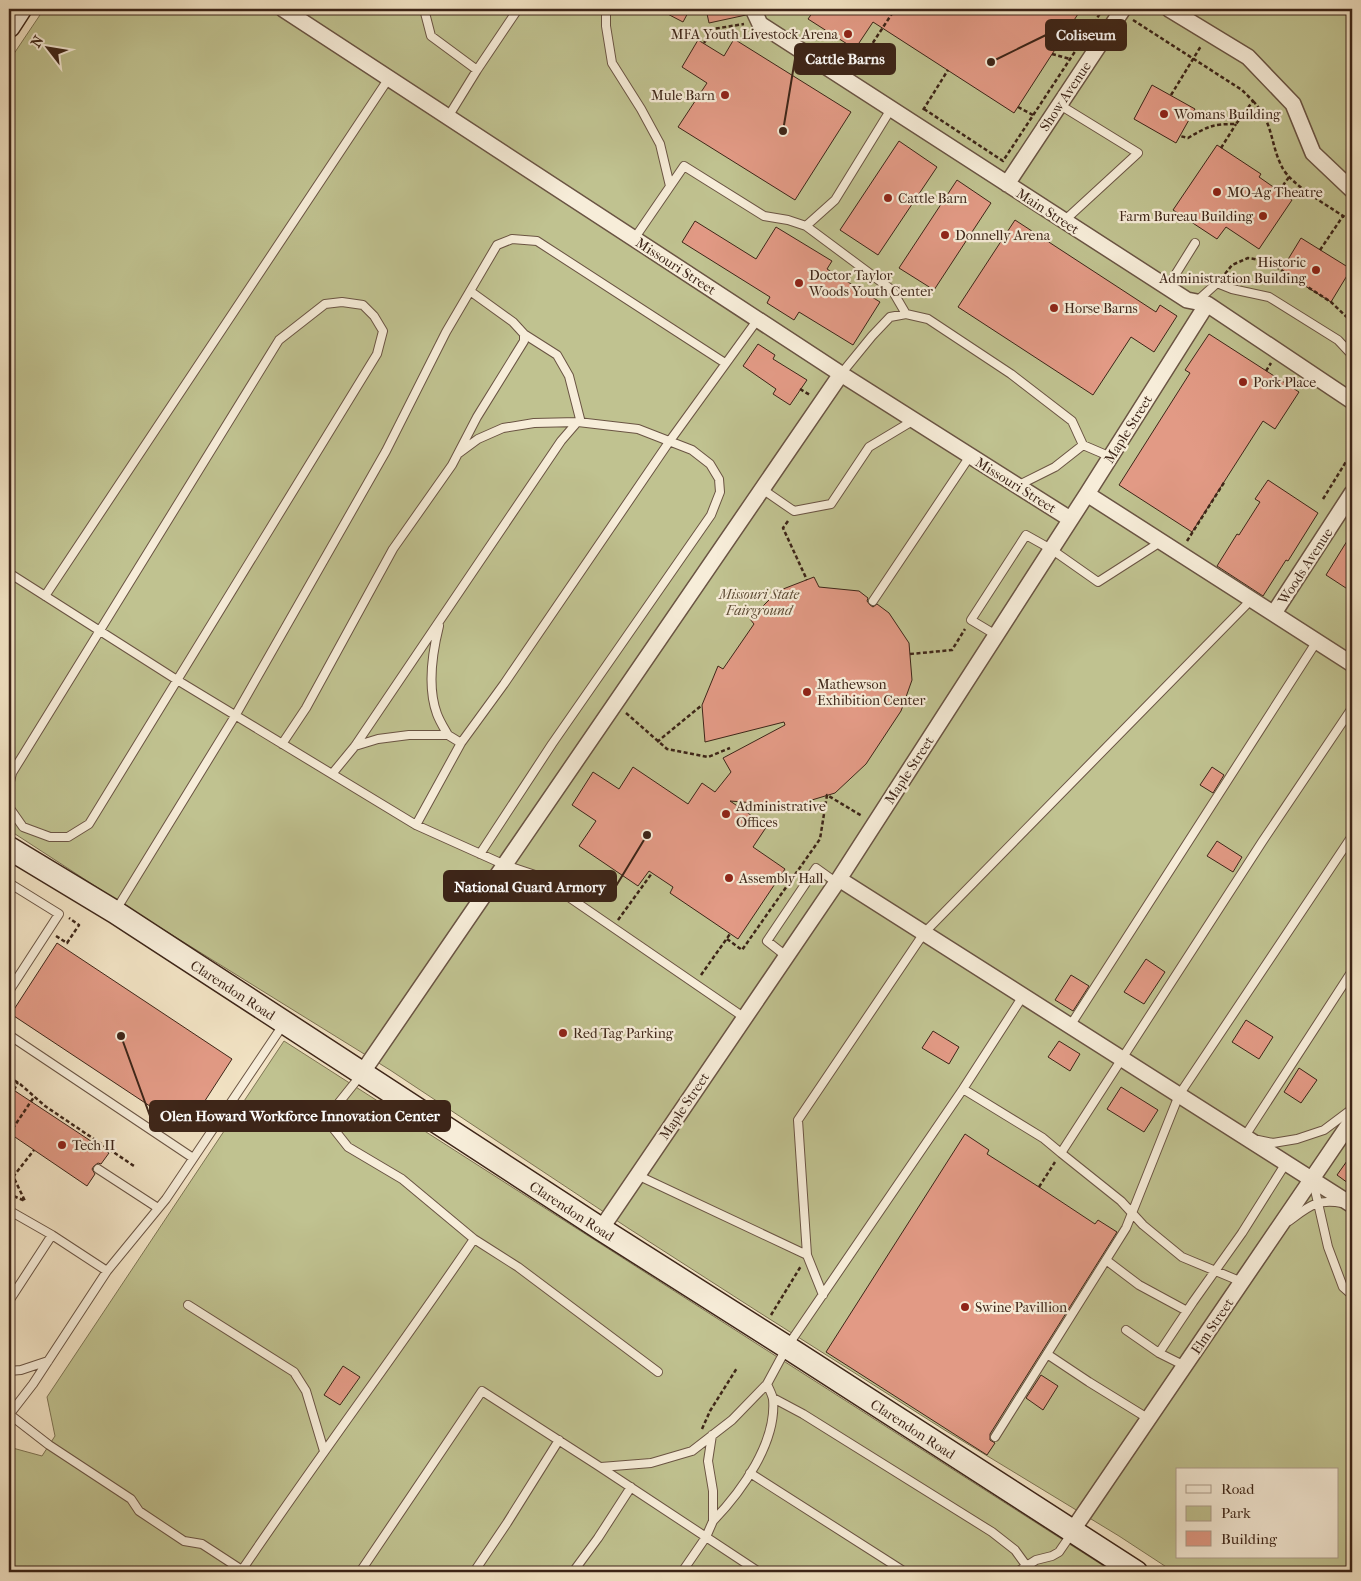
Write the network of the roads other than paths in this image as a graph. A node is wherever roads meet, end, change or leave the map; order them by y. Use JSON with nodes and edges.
{"nodes":[{"id":1,"x":20,"y":9,"type":"edge"},
{"id":2,"x":283,"y":9,"type":"edge"},
{"id":3,"x":424,"y":9,"type":"edge"},
{"id":4,"x":518,"y":9,"type":"edge"},
{"id":5,"x":606,"y":9,"type":"edge"},
{"id":6,"x":1169,"y":9,"type":"edge"},
{"id":7,"x":1122,"y":11,"type":"edge"},
{"id":8,"x":748,"y":12,"type":"edge"},
{"id":9,"x":9,"y":26,"type":"edge"},
{"id":10,"x":477,"y":70,"type":"junction"},
{"id":11,"x":389,"y":78,"type":"junction"},
{"id":12,"x":1060,"y":105,"type":"junction"},
{"id":13,"x":891,"y":108,"type":"junction"},
{"id":14,"x":448,"y":117,"type":"junction"},
{"id":15,"x":1007,"y":184,"type":"junction"},
{"id":16,"x":670,"y":186,"type":"junction"},
{"id":17,"x":1352,"y":190,"type":"edge"},
{"id":18,"x":1064,"y":221,"type":"junction"},
{"id":19,"x":806,"y":226,"type":"junction"},
{"id":20,"x":634,"y":239,"type":"junction"},
{"id":21,"x":1195,"y":243,"type":"dead end"},
{"id":22,"x":1167,"y":288,"type":"junction"},
{"id":23,"x":470,"y":290,"type":"junction"},
{"id":24,"x":1202,"y":303,"type":"junction"},
{"id":25,"x":906,"y":314,"type":"junction"},
{"id":26,"x":758,"y":319,"type":"junction"},
{"id":27,"x":524,"y":334,"type":"junction"},
{"id":28,"x":1352,"y":355,"type":"edge"},
{"id":29,"x":725,"y":363,"type":"junction"},
{"id":30,"x":841,"y":374,"type":"junction"},
{"id":31,"x":1352,"y":401,"type":"edge"},
{"id":32,"x":914,"y":420,"type":"junction"},
{"id":33,"x":578,"y":422,"type":"junction"},
{"id":34,"x":670,"y":442,"type":"junction"},
{"id":35,"x":1083,"y":445,"type":"junction"},
{"id":36,"x":459,"y":453,"type":"junction"},
{"id":37,"x":970,"y":456,"type":"junction"},
{"id":38,"x":1111,"y":456,"type":"junction"},
{"id":39,"x":1017,"y":486,"type":"junction"},
{"id":40,"x":762,"y":489,"type":"junction"},
{"id":41,"x":1352,"y":493,"type":"edge"},
{"id":42,"x":1087,"y":494,"type":"junction"},
{"id":43,"x":1070,"y":519,"type":"junction"},
{"id":44,"x":1162,"y":541,"type":"junction"},
{"id":45,"x":1051,"y":549,"type":"junction"},
{"id":46,"x":9,"y":573,"type":"edge"},
{"id":47,"x":45,"y":596,"type":"junction"},
{"id":48,"x":1252,"y":599,"type":"junction"},
{"id":49,"x":873,"y":601,"type":"dead end"},
{"id":50,"x":1274,"y":613,"type":"junction"},
{"id":51,"x":440,"y":622,"type":"junction"},
{"id":52,"x":100,"y":631,"type":"junction"},
{"id":53,"x":996,"y":635,"type":"junction"},
{"id":54,"x":1317,"y":641,"type":"junction"},
{"id":55,"x":1352,"y":664,"type":"edge"},
{"id":56,"x":177,"y":680,"type":"junction"},
{"id":57,"x":1352,"y":708,"type":"edge"},
{"id":58,"x":235,"y":716,"type":"junction"},
{"id":59,"x":448,"y":735,"type":"junction"},
{"id":60,"x":461,"y":743,"type":"junction"},
{"id":61,"x":282,"y":744,"type":"junction"},
{"id":62,"x":355,"y":746,"type":"junction"},
{"id":63,"x":332,"y":774,"type":"junction"},
{"id":64,"x":9,"y":786,"type":"edge"},
{"id":65,"x":9,"y":801,"type":"edge"},
{"id":66,"x":416,"y":825,"type":"junction"},
{"id":67,"x":1352,"y":836,"type":"edge"},
{"id":68,"x":9,"y":848,"type":"edge"},
{"id":69,"x":480,"y":854,"type":"junction"},
{"id":70,"x":505,"y":865,"type":"junction"},
{"id":71,"x":838,"y":881,"type":"junction"},
{"id":72,"x":9,"y":883,"type":"edge"},
{"id":73,"x":115,"y":912,"type":"junction"},
{"id":74,"x":924,"y":933,"type":"junction"},
{"id":75,"x":786,"y":956,"type":"junction"},
{"id":76,"x":1352,"y":971,"type":"edge"},
{"id":77,"x":9,"y":991,"type":"edge"},
{"id":78,"x":1023,"y":996,"type":"junction"},
{"id":79,"x":745,"y":1018,"type":"junction"},
{"id":80,"x":284,"y":1024,"type":"junction"},
{"id":81,"x":1070,"y":1026,"type":"junction"},
{"id":82,"x":9,"y":1035,"type":"edge"},
{"id":83,"x":1122,"y":1059,"type":"junction"},
{"id":84,"x":362,"y":1074,"type":"junction"},
{"id":85,"x":963,"y":1089,"type":"junction"},
{"id":86,"x":1179,"y":1095,"type":"junction"},
{"id":87,"x":1352,"y":1109,"type":"edge"},
{"id":88,"x":1352,"y":1120,"type":"edge"},
{"id":89,"x":1244,"y":1136,"type":"junction"},
{"id":90,"x":1061,"y":1153,"type":"junction"},
{"id":91,"x":193,"y":1158,"type":"junction"},
{"id":92,"x":1286,"y":1163,"type":"junction"},
{"id":93,"x":98,"y":1170,"type":"dead end"},
{"id":94,"x":637,"y":1175,"type":"junction"},
{"id":95,"x":1312,"y":1180,"type":"junction"},
{"id":96,"x":1318,"y":1202,"type":"junction"},
{"id":97,"x":1352,"y":1205,"type":"edge"},
{"id":98,"x":158,"y":1208,"type":"junction"},
{"id":99,"x":9,"y":1211,"type":"edge"},
{"id":100,"x":1132,"y":1213,"type":"junction"},
{"id":101,"x":1280,"y":1228,"type":"junction"},
{"id":102,"x":601,"y":1230,"type":"junction"},
{"id":103,"x":52,"y":1235,"type":"junction"},
{"id":104,"x":474,"y":1240,"type":"junction"},
{"id":105,"x":807,"y":1255,"type":"junction"},
{"id":106,"x":1106,"y":1260,"type":"junction"},
{"id":107,"x":107,"y":1271,"type":"junction"},
{"id":108,"x":1214,"y":1272,"type":"junction"},
{"id":109,"x":1242,"y":1282,"type":"junction"},
{"id":110,"x":1352,"y":1295,"type":"edge"},
{"id":111,"x":822,"y":1296,"type":"junction"},
{"id":112,"x":9,"y":1301,"type":"edge"},
{"id":113,"x":188,"y":1305,"type":"dead end"},
{"id":114,"x":1187,"y":1311,"type":"junction"},
{"id":115,"x":1126,"y":1330,"type":"dead end"},
{"id":116,"x":787,"y":1347,"type":"junction"},
{"id":117,"x":1159,"y":1353,"type":"junction"},
{"id":118,"x":1047,"y":1354,"type":"junction"},
{"id":119,"x":48,"y":1361,"type":"junction"},
{"id":120,"x":1185,"y":1366,"type":"junction"},
{"id":121,"x":9,"y":1371,"type":"edge"},
{"id":122,"x":658,"y":1372,"type":"dead end"},
{"id":123,"x":767,"y":1384,"type":"junction"},
{"id":124,"x":773,"y":1398,"type":"junction"},
{"id":125,"x":9,"y":1414,"type":"edge"},
{"id":126,"x":1149,"y":1419,"type":"junction"},
{"id":127,"x":712,"y":1435,"type":"junction"},
{"id":128,"x":995,"y":1437,"type":"dead end"},
{"id":129,"x":558,"y":1440,"type":"junction"},
{"id":130,"x":324,"y":1451,"type":"junction"},
{"id":131,"x":601,"y":1467,"type":"junction"},
{"id":132,"x":750,"y":1473,"type":"junction"},
{"id":133,"x":631,"y":1487,"type":"junction"},
{"id":134,"x":713,"y":1521,"type":"junction"},
{"id":135,"x":1072,"y":1532,"type":"junction"},
{"id":136,"x":706,"y":1537,"type":"junction"},
{"id":137,"x":1029,"y":1569,"type":"edge"},
{"id":138,"x":244,"y":1571,"type":"edge"},
{"id":139,"x":360,"y":1572,"type":"edge"},
{"id":140,"x":474,"y":1572,"type":"edge"},
{"id":141,"x":573,"y":1572,"type":"edge"},
{"id":142,"x":682,"y":1572,"type":"edge"},
{"id":143,"x":759,"y":1572,"type":"edge"},
{"id":144,"x":905,"y":1572,"type":"edge"},
{"id":145,"x":1017,"y":1572,"type":"edge"},
{"id":146,"x":1136,"y":1572,"type":"edge"}],
"edges":[{"from":1,"to":9,"type":"street"},
{"from":2,"to":11,"type":"street","name":"Missouri Street"},
{"from":3,"to":10,"type":"lane"},
{"from":4,"to":10,"type":"lane"},
{"from":5,"to":16,"type":"lane"},
{"from":6,"to":17,"type":"street"},
{"from":7,"to":12,"type":"street","name":"Show Avenue"},
{"from":8,"to":13,"type":"street","name":"Main Street"},
{"from":10,"to":14,"type":"lane"},
{"from":11,"to":14,"type":"street","name":"Missouri Street"},
{"from":11,"to":47,"type":"lane"},
{"from":12,"to":15,"type":"street","name":"Show Avenue"},
{"from":12,"to":18,"type":"lane"},
{"from":13,"to":15,"type":"street","name":"Main Street"},
{"from":13,"to":19,"type":"lane"},
{"from":14,"to":20,"type":"street","name":"Missouri Street"},
{"from":15,"to":18,"type":"street","name":"Main Street"},
{"from":16,"to":19,"type":"lane"},
{"from":16,"to":20,"type":"lane"},
{"from":18,"to":22,"type":"street","name":"Main Street"},
{"from":19,"to":25,"type":"lane"},
{"from":20,"to":26,"type":"street","name":"Missouri Street"},
{"from":21,"to":22,"type":"lane"},
{"from":22,"to":24,"type":"street","name":"Main Street"},
{"from":23,"to":27,"type":"lane"},
{"from":23,"to":29,"type":"lane"},
{"from":23,"to":58,"type":"lane"},
{"from":24,"to":28,"type":"lane"},
{"from":24,"to":31,"type":"street","name":"Main Street"},
{"from":24,"to":38,"type":"street","name":"Maple Street"},
{"from":25,"to":30,"type":"lane"},
{"from":25,"to":35,"type":"lane"},
{"from":26,"to":29,"type":"lane"},
{"from":26,"to":30,"type":"street","name":"Missouri Street"},
{"from":27,"to":33,"type":"lane"},
{"from":27,"to":36,"type":"lane"},
{"from":29,"to":34,"type":"lane"},
{"from":30,"to":32,"type":"street","name":"Missouri Street"},
{"from":30,"to":40,"type":"street"},
{"from":32,"to":37,"type":"street","name":"Missouri Street"},
{"from":32,"to":40,"type":"lane"},
{"from":33,"to":34,"type":"lane"},
{"from":33,"to":36,"type":"lane"},
{"from":33,"to":51,"type":"lane"},
{"from":34,"to":60,"type":"lane"},
{"from":34,"to":69,"type":"lane"},
{"from":35,"to":38,"type":"lane"},
{"from":35,"to":39,"type":"lane"},
{"from":36,"to":61,"type":"lane"},
{"from":37,"to":39,"type":"street","name":"Missouri Street"},
{"from":37,"to":49,"type":"lane"},
{"from":38,"to":42,"type":"street","name":"Maple Street"},
{"from":39,"to":43,"type":"street","name":"Missouri Street"},
{"from":40,"to":70,"type":"street"},
{"from":41,"to":50,"type":"street","name":"Woods Avenue"},
{"from":42,"to":43,"type":"street","name":"Maple Street"},
{"from":42,"to":44,"type":"street"},
{"from":43,"to":45,"type":"street","name":"Maple Street"},
{"from":44,"to":45,"type":"lane"},
{"from":44,"to":48,"type":"street"},
{"from":45,"to":53,"type":"street","name":"Maple Street"},
{"from":45,"to":53,"type":"lane"},
{"from":46,"to":47,"type":"lane"},
{"from":47,"to":52,"type":"lane"},
{"from":48,"to":50,"type":"street"},
{"from":48,"to":74,"type":"lane"},
{"from":50,"to":54,"type":"street"},
{"from":51,"to":59,"type":"lane"},
{"from":51,"to":62,"type":"lane"},
{"from":52,"to":56,"type":"lane"},
{"from":52,"to":56,"type":"lane"},
{"from":52,"to":64,"type":"lane"},
{"from":53,"to":71,"type":"street","name":"Maple Street"},
{"from":54,"to":55,"type":"street"},
{"from":54,"to":81,"type":"lane"},
{"from":56,"to":58,"type":"lane"},
{"from":56,"to":65,"type":"lane"},
{"from":57,"to":83,"type":"lane"},
{"from":58,"to":61,"type":"lane"},
{"from":58,"to":73,"type":"lane"},
{"from":59,"to":60,"type":"lane"},
{"from":59,"to":62,"type":"lane"},
{"from":60,"to":66,"type":"lane"},
{"from":61,"to":63,"type":"lane"},
{"from":62,"to":63,"type":"lane"},
{"from":63,"to":66,"type":"lane"},
{"from":66,"to":69,"type":"lane"},
{"from":67,"to":86,"type":"lane"},
{"from":68,"to":73,"type":"street","name":"Clarendon Road"},
{"from":69,"to":70,"type":"lane"},
{"from":70,"to":79,"type":"lane"},
{"from":70,"to":84,"type":"street"},
{"from":71,"to":74,"type":"street"},
{"from":71,"to":75,"type":"street","name":"Maple Street"},
{"from":71,"to":75,"type":"lane"},
{"from":72,"to":77,"type":"lane"},
{"from":73,"to":80,"type":"street","name":"Clarendon Road"},
{"from":74,"to":78,"type":"street"},
{"from":74,"to":105,"type":"lane"},
{"from":75,"to":79,"type":"street","name":"Maple Street"},
{"from":76,"to":89,"type":"lane"},
{"from":78,"to":81,"type":"street"},
{"from":78,"to":85,"type":"lane"},
{"from":79,"to":94,"type":"street","name":"Maple Street"},
{"from":80,"to":84,"type":"street","name":"Clarendon Road"},
{"from":80,"to":91,"type":"lane"},
{"from":81,"to":83,"type":"street"},
{"from":82,"to":91,"type":"lane"},
{"from":83,"to":86,"type":"street"},
{"from":83,"to":90,"type":"lane"},
{"from":84,"to":102,"type":"street","name":"Clarendon Road"},
{"from":84,"to":104,"type":"lane"},
{"from":85,"to":90,"type":"lane"},
{"from":85,"to":111,"type":"lane"},
{"from":86,"to":89,"type":"street"},
{"from":86,"to":100,"type":"lane"},
{"from":87,"to":89,"type":"lane"},
{"from":88,"to":95,"type":"street","name":"Elm Street"},
{"from":89,"to":92,"type":"street"},
{"from":90,"to":100,"type":"lane"},
{"from":91,"to":98,"type":"lane"},
{"from":92,"to":95,"type":"street"},
{"from":92,"to":108,"type":"lane"},
{"from":93,"to":98,"type":"lane"},
{"from":94,"to":102,"type":"street","name":"Maple Street"},
{"from":94,"to":105,"type":"lane"},
{"from":95,"to":96,"type":"lane"},
{"from":95,"to":97,"type":"street"},
{"from":95,"to":101,"type":"street","name":"Elm Street"},
{"from":96,"to":97,"type":"lane"},
{"from":96,"to":101,"type":"lane"},
{"from":96,"to":110,"type":"lane"},
{"from":98,"to":107,"type":"lane"},
{"from":99,"to":103,"type":"lane"},
{"from":100,"to":106,"type":"lane"},
{"from":100,"to":108,"type":"lane"},
{"from":101,"to":109,"type":"street","name":"Elm Street"},
{"from":102,"to":116,"type":"street","name":"Clarendon Road"},
{"from":103,"to":107,"type":"lane"},
{"from":103,"to":112,"type":"lane"},
{"from":104,"to":122,"type":"lane"},
{"from":104,"to":130,"type":"lane"},
{"from":105,"to":111,"type":"lane"},
{"from":106,"to":114,"type":"lane"},
{"from":106,"to":118,"type":"lane"},
{"from":107,"to":119,"type":"lane"},
{"from":108,"to":109,"type":"lane"},
{"from":108,"to":114,"type":"lane"},
{"from":109,"to":120,"type":"street","name":"Elm Street"},
{"from":111,"to":116,"type":"lane"},
{"from":113,"to":130,"type":"lane"},
{"from":114,"to":117,"type":"lane"},
{"from":115,"to":117,"type":"lane"},
{"from":116,"to":123,"type":"lane"},
{"from":116,"to":135,"type":"street","name":"Clarendon Road"},
{"from":117,"to":120,"type":"lane"},
{"from":118,"to":126,"type":"lane"},
{"from":118,"to":128,"type":"lane"},
{"from":119,"to":121,"type":"lane"},
{"from":119,"to":125,"type":"lane"},
{"from":120,"to":126,"type":"street","name":"Elm Street"},
{"from":123,"to":124,"type":"lane"},
{"from":123,"to":127,"type":"lane"},
{"from":124,"to":132,"type":"lane"},
{"from":124,"to":137,"type":"lane"},
{"from":125,"to":138,"type":"lane"},
{"from":126,"to":135,"type":"street","name":"Elm Street"},
{"from":127,"to":131,"type":"lane"},
{"from":127,"to":134,"type":"lane"},
{"from":129,"to":131,"type":"lane"},
{"from":129,"to":139,"type":"lane"},
{"from":129,"to":140,"type":"lane"},
{"from":130,"to":138,"type":"lane"},
{"from":131,"to":133,"type":"lane"},
{"from":132,"to":134,"type":"lane"},
{"from":132,"to":144,"type":"lane"},
{"from":133,"to":136,"type":"lane"},
{"from":133,"to":141,"type":"lane"},
{"from":134,"to":136,"type":"lane"},
{"from":135,"to":137,"type":"lane"},
{"from":135,"to":146,"type":"street","name":"Clarendon Road"},
{"from":136,"to":142,"type":"lane"},
{"from":136,"to":143,"type":"lane"},
{"from":137,"to":145,"type":"lane"}]}
